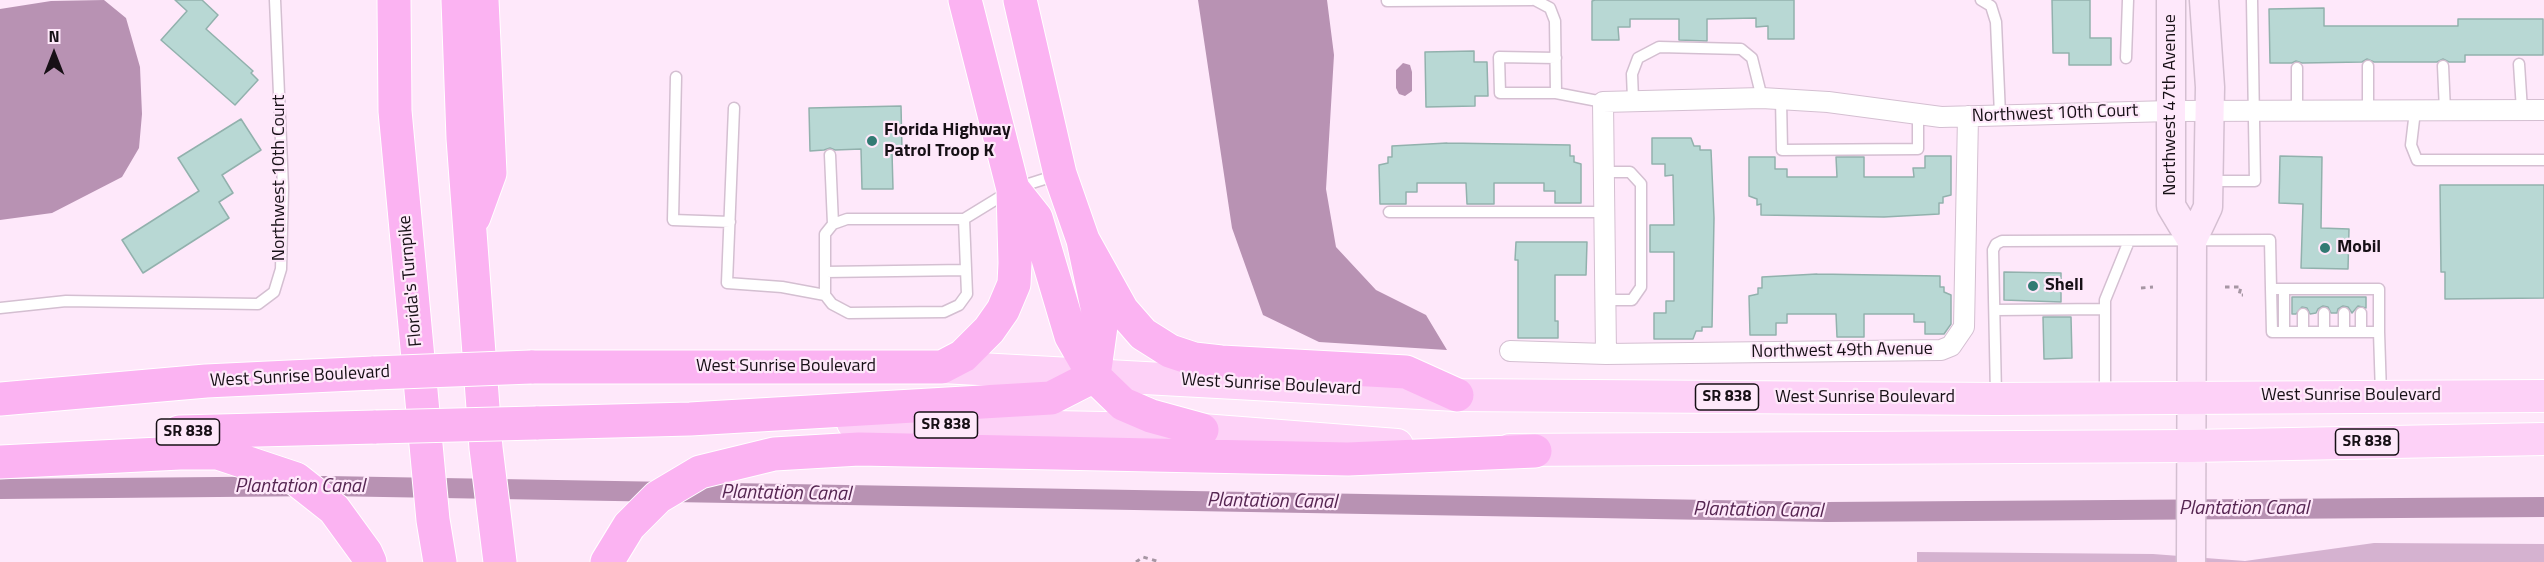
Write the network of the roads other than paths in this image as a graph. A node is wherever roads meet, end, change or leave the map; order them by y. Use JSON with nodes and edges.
{"nodes":[{"id":1,"x":275,"y":0,"type":"edge"},
{"id":2,"x":376,"y":0,"type":"edge"},
{"id":3,"x":394,"y":0,"type":"edge"},
{"id":4,"x":458,"y":0,"type":"edge"},
{"id":5,"x":482,"y":0,"type":"edge"},
{"id":6,"x":965,"y":0,"type":"edge"},
{"id":7,"x":1020,"y":0,"type":"edge"},
{"id":8,"x":1533,"y":0,"type":"edge"},
{"id":9,"x":1981,"y":0,"type":"edge"},
{"id":10,"x":2128,"y":0,"type":"edge"},
{"id":11,"x":2171,"y":0,"type":"edge"},
{"id":12,"x":2204,"y":0,"type":"edge"},
{"id":13,"x":2252,"y":0,"type":"edge"},
{"id":14,"x":1387,"y":1,"type":"edge"},
{"id":15,"x":1556,"y":58,"type":"junction"},
{"id":16,"x":2126,"y":58,"type":"dead end"},
{"id":17,"x":2519,"y":64,"type":"dead end"},
{"id":18,"x":2368,"y":66,"type":"dead end"},
{"id":19,"x":2443,"y":66,"type":"dead end"},
{"id":20,"x":2297,"y":68,"type":"dead end"},
{"id":21,"x":676,"y":77,"type":"dead end"},
{"id":22,"x":1556,"y":93,"type":"junction"},
{"id":23,"x":1771,"y":98,"type":"junction"},
{"id":24,"x":1633,"y":99,"type":"junction"},
{"id":25,"x":1603,"y":102,"type":"junction"},
{"id":26,"x":734,"y":108,"type":"dead end"},
{"id":27,"x":2522,"y":110,"type":"junction"},
{"id":28,"x":2544,"y":110,"type":"edge"},
{"id":29,"x":395,"y":111,"type":"junction"},
{"id":30,"x":2171,"y":111,"type":"junction"},
{"id":31,"x":2210,"y":111,"type":"junction"},
{"id":32,"x":2255,"y":111,"type":"junction"},
{"id":33,"x":2297,"y":111,"type":"junction"},
{"id":34,"x":2368,"y":111,"type":"junction"},
{"id":35,"x":2415,"y":111,"type":"junction"},
{"id":36,"x":2445,"y":111,"type":"junction"},
{"id":37,"x":1918,"y":114,"type":"junction"},
{"id":38,"x":2000,"y":115,"type":"junction"},
{"id":39,"x":1968,"y":116,"type":"junction"},
{"id":40,"x":830,"y":155,"type":"dead end"},
{"id":41,"x":2544,"y":160,"type":"edge"},
{"id":42,"x":1603,"y":172,"type":"junction"},
{"id":43,"x":1060,"y":174,"type":"junction"},
{"id":44,"x":2209,"y":181,"type":"junction"},
{"id":45,"x":1013,"y":189,"type":"junction"},
{"id":46,"x":1389,"y":212,"type":"dead end"},
{"id":47,"x":1604,"y":212,"type":"junction"},
{"id":48,"x":964,"y":219,"type":"junction"},
{"id":49,"x":730,"y":222,"type":"junction"},
{"id":50,"x":833,"y":224,"type":"junction"},
{"id":51,"x":470,"y":230,"type":"junction"},
{"id":52,"x":1083,"y":240,"type":"junction"},
{"id":53,"x":2129,"y":241,"type":"junction"},
{"id":54,"x":2192,"y":241,"type":"junction"},
{"id":55,"x":966,"y":270,"type":"junction"},
{"id":56,"x":825,"y":272,"type":"junction"},
{"id":57,"x":2271,"y":290,"type":"junction"},
{"id":58,"x":2284,"y":290,"type":"junction"},
{"id":59,"x":825,"y":296,"type":"junction"},
{"id":60,"x":1605,"y":300,"type":"junction"},
{"id":61,"x":0,"y":308,"type":"edge"},
{"id":62,"x":2105,"y":309,"type":"junction"},
{"id":63,"x":1995,"y":310,"type":"junction"},
{"id":64,"x":2324,"y":313,"type":"dead end"},
{"id":65,"x":2344,"y":313,"type":"dead end"},
{"id":66,"x":2361,"y":313,"type":"dead end"},
{"id":67,"x":2303,"y":314,"type":"dead end"},
{"id":68,"x":2284,"y":332,"type":"junction"},
{"id":69,"x":2303,"y":332,"type":"junction"},
{"id":70,"x":2324,"y":332,"type":"junction"},
{"id":71,"x":2344,"y":332,"type":"junction"},
{"id":72,"x":2361,"y":332,"type":"junction"},
{"id":73,"x":2379,"y":332,"type":"junction"},
{"id":74,"x":1510,"y":351,"type":"dead end"},
{"id":75,"x":1606,"y":354,"type":"junction"},
{"id":76,"x":942,"y":368,"type":"junction"},
{"id":77,"x":1094,"y":376,"type":"junction"},
{"id":78,"x":1457,"y":395,"type":"junction"},
{"id":79,"x":2193,"y":396,"type":"junction"},
{"id":80,"x":2381,"y":396,"type":"junction"},
{"id":81,"x":2544,"y":396,"type":"edge"},
{"id":82,"x":2105,"y":397,"type":"junction"},
{"id":83,"x":0,"y":399,"type":"edge"},
{"id":84,"x":1996,"y":399,"type":"junction"},
{"id":85,"x":690,"y":419,"type":"junction"},
{"id":86,"x":1202,"y":430,"type":"junction"},
{"id":87,"x":2544,"y":439,"type":"edge"},
{"id":88,"x":0,"y":440,"type":"edge"},
{"id":89,"x":2191,"y":446,"type":"junction"},
{"id":90,"x":1535,"y":451,"type":"junction"},
{"id":91,"x":0,"y":462,"type":"edge"},
{"id":92,"x":368,"y":557,"type":"edge"},
{"id":93,"x":440,"y":562,"type":"edge"},
{"id":94,"x":500,"y":562,"type":"edge"},
{"id":95,"x":607,"y":562,"type":"edge"},
{"id":96,"x":2191,"y":562,"type":"edge"}],
"edges":[{"from":1,"to":61,"type":"lane","name":"Northwest 10th Court"},
{"from":2,"to":29,"type":"highway"},
{"from":3,"to":29,"type":"highway","name":"Florida's Turnpike"},
{"from":4,"to":51,"type":"highway"},
{"from":5,"to":51,"type":"highway"},
{"from":6,"to":45,"type":"highway"},
{"from":7,"to":43,"type":"highway"},
{"from":8,"to":14,"type":"lane"},
{"from":8,"to":15,"type":"lane"},
{"from":9,"to":38,"type":"lane"},
{"from":10,"to":16,"type":"lane"},
{"from":11,"to":30,"type":"street","name":"Northwest 47th Avenue"},
{"from":12,"to":31,"type":"street","name":"Northwest 47th Avenue"},
{"from":13,"to":32,"type":"lane"},
{"from":15,"to":22,"type":"lane"},
{"from":15,"to":22,"type":"lane"},
{"from":17,"to":27,"type":"lane"},
{"from":18,"to":34,"type":"lane"},
{"from":19,"to":36,"type":"lane"},
{"from":20,"to":33,"type":"lane"},
{"from":21,"to":49,"type":"lane"},
{"from":22,"to":25,"type":"lane"},
{"from":23,"to":24,"type":"street","name":"Northwest 10th Court"},
{"from":23,"to":24,"type":"lane"},
{"from":23,"to":37,"type":"street","name":"Northwest 10th Court"},
{"from":23,"to":37,"type":"lane"},
{"from":24,"to":25,"type":"street","name":"Northwest 10th Court"},
{"from":25,"to":42,"type":"street"},
{"from":26,"to":49,"type":"lane"},
{"from":27,"to":28,"type":"street","name":"Northwest 10th Court"},
{"from":27,"to":36,"type":"street","name":"Northwest 10th Court"},
{"from":29,"to":93,"type":"highway","name":"Florida's Turnpike"},
{"from":30,"to":31,"type":"street","name":"Northwest 10th Court"},
{"from":30,"to":38,"type":"street","name":"Northwest 10th Court"},
{"from":30,"to":54,"type":"street","name":"Northwest 47th Avenue"},
{"from":31,"to":32,"type":"street","name":"Northwest 10th Court"},
{"from":31,"to":44,"type":"street","name":"Northwest 47th Avenue"},
{"from":32,"to":33,"type":"street","name":"Northwest 10th Court"},
{"from":32,"to":44,"type":"lane"},
{"from":33,"to":34,"type":"street","name":"Northwest 10th Court"},
{"from":34,"to":35,"type":"street","name":"Northwest 10th Court"},
{"from":35,"to":36,"type":"street","name":"Northwest 10th Court"},
{"from":35,"to":41,"type":"lane"},
{"from":37,"to":39,"type":"street","name":"Northwest 10th Court"},
{"from":38,"to":39,"type":"street","name":"Northwest 10th Court"},
{"from":39,"to":75,"type":"street","name":"Northwest 49th Avenue"},
{"from":40,"to":50,"type":"lane"},
{"from":42,"to":47,"type":"street"},
{"from":42,"to":60,"type":"lane"},
{"from":43,"to":45,"type":"lane"},
{"from":43,"to":52,"type":"highway"},
{"from":44,"to":54,"type":"street","name":"Northwest 47th Avenue"},
{"from":45,"to":48,"type":"lane"},
{"from":45,"to":76,"type":"highway"},
{"from":45,"to":77,"type":"highway"},
{"from":46,"to":47,"type":"lane"},
{"from":47,"to":60,"type":"street"},
{"from":48,"to":50,"type":"lane"},
{"from":48,"to":55,"type":"lane"},
{"from":49,"to":59,"type":"lane"},
{"from":50,"to":56,"type":"lane"},
{"from":51,"to":94,"type":"highway"},
{"from":52,"to":77,"type":"highway"},
{"from":52,"to":78,"type":"highway"},
{"from":53,"to":54,"type":"lane"},
{"from":53,"to":62,"type":"lane"},
{"from":53,"to":63,"type":"lane"},
{"from":54,"to":57,"type":"lane"},
{"from":54,"to":79,"type":"street","name":"Northwest 47th Avenue"},
{"from":55,"to":56,"type":"lane"},
{"from":55,"to":59,"type":"lane"},
{"from":56,"to":59,"type":"lane"},
{"from":57,"to":58,"type":"lane"},
{"from":57,"to":68,"type":"lane"},
{"from":58,"to":68,"type":"lane"},
{"from":58,"to":73,"type":"lane"},
{"from":60,"to":75,"type":"street"},
{"from":62,"to":63,"type":"lane"},
{"from":62,"to":82,"type":"lane"},
{"from":63,"to":84,"type":"lane"},
{"from":64,"to":70,"type":"lane"},
{"from":65,"to":71,"type":"lane"},
{"from":66,"to":72,"type":"lane"},
{"from":67,"to":69,"type":"lane"},
{"from":68,"to":69,"type":"lane"},
{"from":69,"to":70,"type":"lane"},
{"from":70,"to":71,"type":"lane"},
{"from":71,"to":72,"type":"lane"},
{"from":72,"to":73,"type":"lane"},
{"from":73,"to":80,"type":"lane"},
{"from":74,"to":75,"type":"street","name":"Northwest 49th Avenue"},
{"from":76,"to":77,"type":"main road","name":"West Sunrise Boulevard","number":"SR 838"},
{"from":76,"to":83,"type":"highway","name":"West Sunrise Boulevard","number":"SR 838","bridge":true},
{"from":77,"to":78,"type":"main road","name":"West Sunrise Boulevard","number":"SR 838"},
{"from":77,"to":85,"type":"highway"},
{"from":77,"to":86,"type":"highway"},
{"from":78,"to":84,"type":"main road","name":"West Sunrise Boulevard","number":"SR 838"},
{"from":79,"to":80,"type":"main road","name":"West Sunrise Boulevard","number":"SR 838"},
{"from":79,"to":82,"type":"main road","name":"West Sunrise Boulevard","number":"SR 838"},
{"from":79,"to":89,"type":"street","name":"Northwest 47th Avenue"},
{"from":80,"to":81,"type":"main road","name":"West Sunrise Boulevard","number":"SR 838"},
{"from":82,"to":84,"type":"main road","name":"West Sunrise Boulevard","number":"SR 838"},
{"from":85,"to":86,"type":"main road","number":"SR 838"},
{"from":85,"to":88,"type":"highway","number":"SR 838","bridge":true},
{"from":86,"to":90,"type":"main road","number":"SR 838"},
{"from":87,"to":89,"type":"main road","number":"SR 838"},
{"from":89,"to":90,"type":"main road","number":"SR 838"},
{"from":89,"to":96,"type":"street","name":"Northwest 47th Avenue"},
{"from":90,"to":95,"type":"highway"},
{"from":91,"to":92,"type":"highway"}]}
